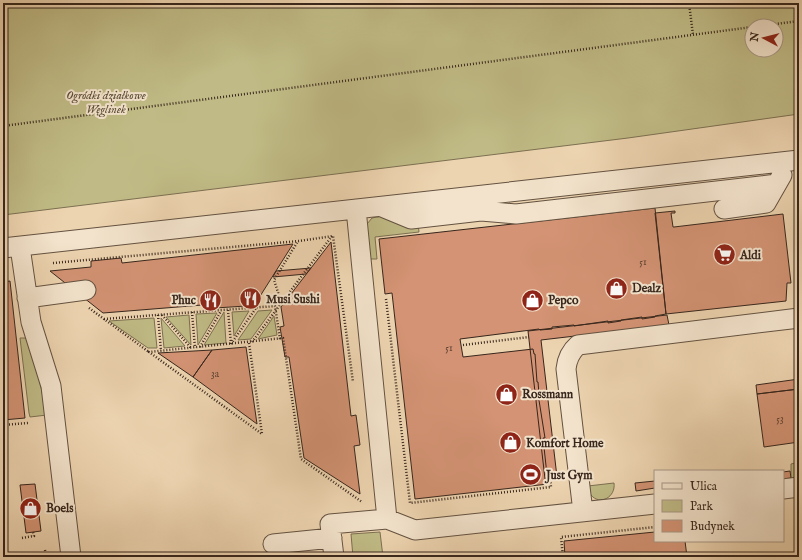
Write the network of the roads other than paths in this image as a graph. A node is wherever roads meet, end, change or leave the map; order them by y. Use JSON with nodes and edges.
{"nodes":[{"id":1,"x":795,"y":160,"type":"edge"},
{"id":2,"x":777,"y":184,"type":"junction"},
{"id":3,"x":380,"y":206,"type":"junction"},
{"id":4,"x":356,"y":209,"type":"junction"},
{"id":5,"x":724,"y":209,"type":"dead end"},
{"id":6,"x":516,"y":214,"type":"junction"},
{"id":7,"x":424,"y":228,"type":"dead end"},
{"id":8,"x":11,"y":247,"type":"edge"},
{"id":9,"x":86,"y":290,"type":"dead end"},
{"id":10,"x":27,"y":298,"type":"junction"},
{"id":11,"x":799,"y":318,"type":"edge"},
{"id":12,"x":799,"y":487,"type":"edge"},
{"id":13,"x":784,"y":489,"type":"edge"},
{"id":14,"x":654,"y":504,"type":"edge"},
{"id":15,"x":583,"y":512,"type":"junction"},
{"id":16,"x":387,"y":519,"type":"junction"},
{"id":17,"x":332,"y":538,"type":"junction"},
{"id":18,"x":286,"y":547,"type":"dead end"},
{"id":19,"x":72,"y":557,"type":"edge"},
{"id":20,"x":334,"y":557,"type":"edge"}],
"edges":[{"from":1,"to":2,"type":"lane"},
{"from":1,"to":3,"type":"lane"},
{"from":2,"to":5,"type":"lane"},
{"from":2,"to":6,"type":"lane"},
{"from":3,"to":4,"type":"lane"},
{"from":3,"to":6,"type":"lane"},
{"from":4,"to":8,"type":"lane"},
{"from":4,"to":16,"type":"lane"},
{"from":6,"to":7,"type":"lane"},
{"from":8,"to":10,"type":"lane"},
{"from":9,"to":10,"type":"lane"},
{"from":10,"to":19,"type":"lane"},
{"from":11,"to":15,"type":"lane"},
{"from":12,"to":13,"type":"lane"},
{"from":14,"to":15,"type":"lane"},
{"from":15,"to":16,"type":"lane"},
{"from":16,"to":17,"type":"lane"},
{"from":17,"to":18,"type":"lane"},
{"from":17,"to":20,"type":"lane"}]}
